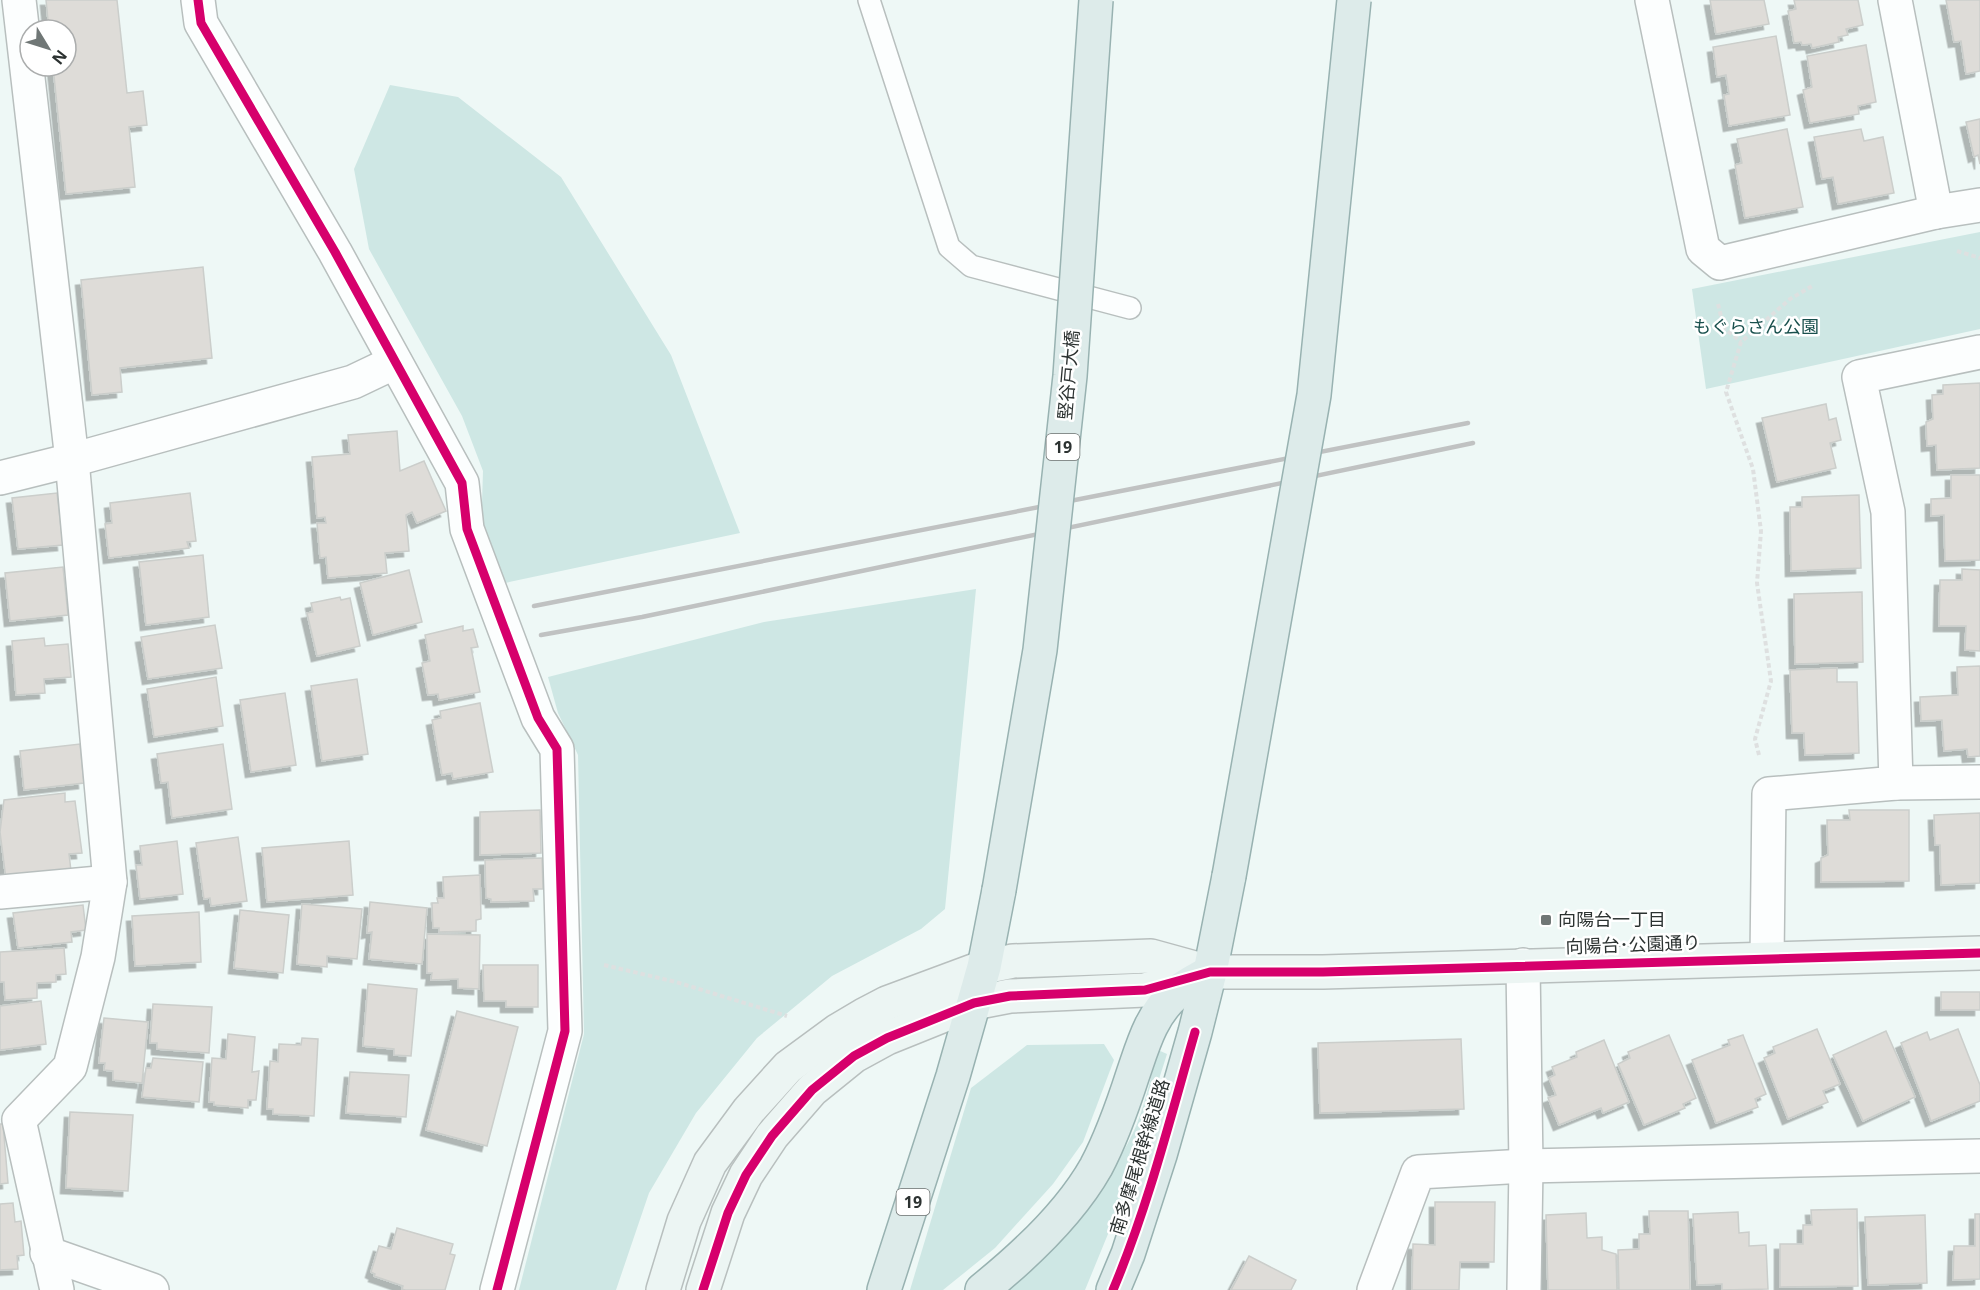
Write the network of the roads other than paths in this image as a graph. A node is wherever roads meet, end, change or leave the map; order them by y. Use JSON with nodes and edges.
{"nodes":[{"id":1,"x":19,"y":0,"type":"edge"},
{"id":2,"x":198,"y":0,"type":"edge"},
{"id":3,"x":869,"y":0,"type":"edge"},
{"id":4,"x":1096,"y":0,"type":"edge"},
{"id":5,"x":1354,"y":0,"type":"edge"},
{"id":6,"x":1652,"y":0,"type":"edge"},
{"id":7,"x":1895,"y":0,"type":"edge"},
{"id":8,"x":1980,"y":205,"type":"edge"},
{"id":9,"x":1936,"y":212,"type":"junction"},
{"id":10,"x":1130,"y":308,"type":"dead end"},
{"id":11,"x":1980,"y":352,"type":"edge"},
{"id":12,"x":395,"y":362,"type":"junction"},
{"id":13,"x":72,"y":460,"type":"junction"},
{"id":14,"x":0,"y":478,"type":"edge"},
{"id":15,"x":1980,"y":782,"type":"edge"},
{"id":16,"x":1896,"y":783,"type":"junction"},
{"id":17,"x":110,"y":882,"type":"junction"},
{"id":18,"x":0,"y":892,"type":"edge"},
{"id":19,"x":1980,"y":953,"type":"edge"},
{"id":20,"x":1767,"y":958,"type":"junction"},
{"id":21,"x":1523,"y":965,"type":"junction"},
{"id":22,"x":984,"y":967,"type":"junction"},
{"id":23,"x":1210,"y":972,"type":"junction"},
{"id":24,"x":974,"y":1003,"type":"junction"},
{"id":25,"x":1980,"y":1156,"type":"edge"},
{"id":26,"x":1526,"y":1166,"type":"junction"},
{"id":27,"x":47,"y":1253,"type":"junction"},
{"id":28,"x":57,"y":1290,"type":"edge"},
{"id":29,"x":152,"y":1290,"type":"edge"},
{"id":30,"x":497,"y":1290,"type":"edge"},
{"id":31,"x":663,"y":1290,"type":"edge"},
{"id":32,"x":703,"y":1290,"type":"edge"},
{"id":33,"x":884,"y":1290,"type":"edge"},
{"id":34,"x":982,"y":1290,"type":"edge"},
{"id":35,"x":1113,"y":1290,"type":"edge"},
{"id":36,"x":1374,"y":1290,"type":"edge"},
{"id":37,"x":1524,"y":1290,"type":"edge"}],
"edges":[{"from":1,"to":13,"type":"street"},
{"from":2,"to":12,"type":"street"},
{"from":3,"to":10,"type":"lane"},
{"from":4,"to":22,"type":"main road","name":"竪谷戸大橋","number":"19","bridge":true},
{"from":5,"to":23,"type":"main road","name":"南多摩尾根幹線道路","bridge":true},
{"from":6,"to":9,"type":"street"},
{"from":7,"to":9,"type":"street"},
{"from":8,"to":9,"type":"street"},
{"from":11,"to":16,"type":"street"},
{"from":12,"to":13,"type":"street"},
{"from":12,"to":30,"type":"street"},
{"from":13,"to":14,"type":"street"},
{"from":13,"to":17,"type":"street"},
{"from":15,"to":16,"type":"street"},
{"from":16,"to":20,"type":"street"},
{"from":17,"to":18,"type":"street"},
{"from":17,"to":27,"type":"street"},
{"from":19,"to":20,"type":"street","name":"向陽台･公園通り"},
{"from":20,"to":21,"type":"street","name":"向陽台･公園通り"},
{"from":21,"to":23,"type":"street","name":"向陽台･公園通り"},
{"from":21,"to":26,"type":"street"},
{"from":22,"to":23,"type":"street"},
{"from":22,"to":24,"type":"main road","number":"19"},
{"from":22,"to":31,"type":"street"},
{"from":23,"to":24,"type":"street"},
{"from":23,"to":34,"type":"main road"},
{"from":23,"to":35,"type":"main road","name":"南多摩尾根幹線道路"},
{"from":24,"to":32,"type":"street"},
{"from":24,"to":33,"type":"main road","number":"19"},
{"from":25,"to":26,"type":"street"},
{"from":26,"to":36,"type":"street"},
{"from":26,"to":37,"type":"street"},
{"from":27,"to":28,"type":"street"},
{"from":27,"to":29,"type":"street"}]}
